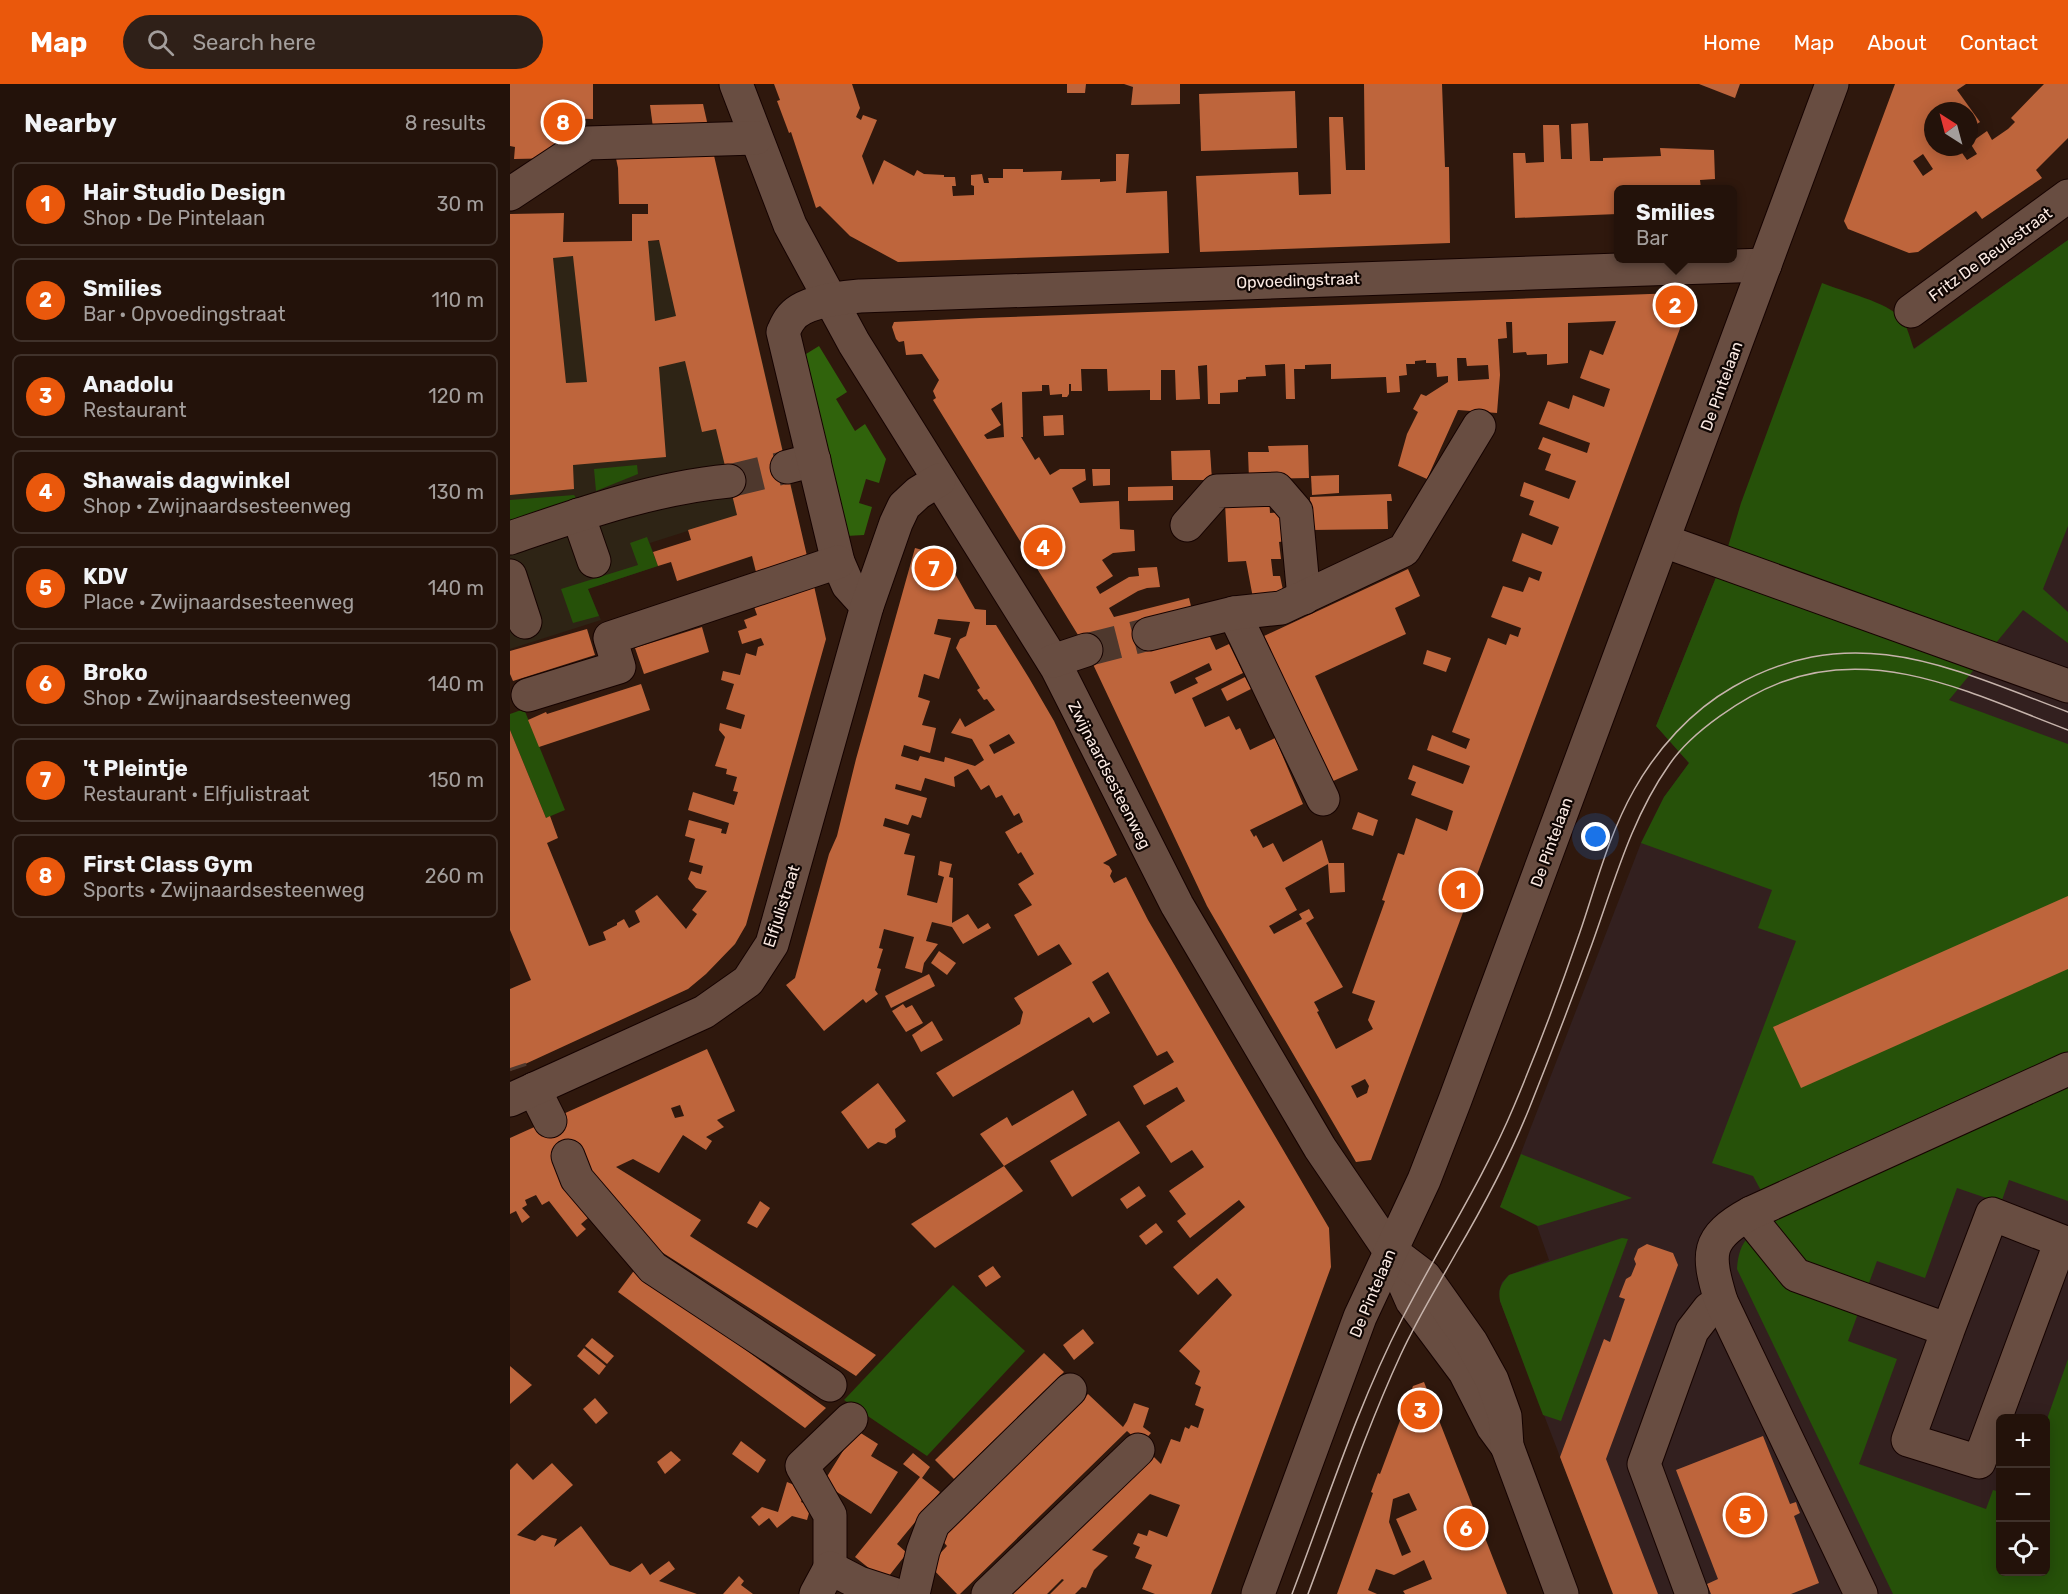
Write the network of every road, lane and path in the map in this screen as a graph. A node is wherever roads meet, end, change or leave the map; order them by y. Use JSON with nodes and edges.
{"nodes":[{"id":1,"x":736,"y":84,"type":"edge"},
{"id":2,"x":1832,"y":84,"type":"edge"},
{"id":3,"x":578,"y":127,"type":"dead end"},
{"id":4,"x":654,"y":128,"type":"dead end"},
{"id":5,"x":709,"y":129,"type":"dead end"},
{"id":6,"x":755,"y":134,"type":"junction"},
{"id":7,"x":510,"y":194,"type":"edge"},
{"id":8,"x":2068,"y":196,"type":"edge"},
{"id":9,"x":1766,"y":265,"type":"junction"},
{"id":10,"x":831,"y":299,"type":"junction"},
{"id":11,"x":1911,"y":311,"type":"dead end"},
{"id":12,"x":1479,"y":426,"type":"dead end"},
{"id":13,"x":939,"y":480,"type":"junction"},
{"id":14,"x":729,"y":481,"type":"tunnel mouth"},
{"id":15,"x":578,"y":515,"type":"junction"},
{"id":16,"x":1187,"y":525,"type":"dead end"},
{"id":17,"x":510,"y":538,"type":"edge"},
{"id":18,"x":1664,"y":541,"type":"junction"},
{"id":19,"x":594,"y":561,"type":"dead end"},
{"id":20,"x":838,"y":562,"type":"junction"},
{"id":21,"x":510,"y":576,"type":"edge"},
{"id":22,"x":1304,"y":597,"type":"junction"},
{"id":23,"x":867,"y":606,"type":"junction"},
{"id":24,"x":1234,"y":613,"type":"junction"},
{"id":25,"x":525,"y":622,"type":"dead end"},
{"id":26,"x":1149,"y":634,"type":"tunnel mouth"},
{"id":27,"x":1086,"y":650,"type":"tunnel mouth"},
{"id":28,"x":1053,"y":661,"type":"junction"},
{"id":29,"x":2068,"y":686,"type":"edge"},
{"id":30,"x":528,"y":696,"type":"dead end"},
{"id":31,"x":1323,"y":799,"type":"dead end"},
{"id":32,"x":2068,"y":1069,"type":"edge"},
{"id":33,"x":519,"y":1089,"type":"edge"},
{"id":34,"x":550,"y":1121,"type":"dead end"},
{"id":35,"x":568,"y":1156,"type":"dead end"},
{"id":36,"x":1751,"y":1213,"type":"junction"},
{"id":37,"x":1390,"y":1251,"type":"junction"},
{"id":38,"x":1721,"y":1301,"type":"junction"},
{"id":39,"x":1948,"y":1330,"type":"junction"},
{"id":40,"x":830,"y":1385,"type":"dead end"},
{"id":41,"x":1070,"y":1390,"type":"dead end"},
{"id":42,"x":851,"y":1419,"type":"dead end"},
{"id":43,"x":1138,"y":1450,"type":"dead end"},
{"id":44,"x":823,"y":1581,"type":"edge"},
{"id":45,"x":893,"y":1594,"type":"edge"},
{"id":46,"x":913,"y":1594,"type":"edge"},
{"id":47,"x":988,"y":1594,"type":"edge"},
{"id":48,"x":1258,"y":1594,"type":"edge"},
{"id":49,"x":1562,"y":1594,"type":"edge"},
{"id":50,"x":1692,"y":1594,"type":"edge"},
{"id":51,"x":1861,"y":1594,"type":"edge"}],
"edges":[{"from":1,"to":6,"type":"street","name":"Zwijnaardsesteenweg"},
{"from":2,"to":9,"type":"street","name":"De Pintelaan"},
{"from":3,"to":4,"type":"street"},
{"from":5,"to":6,"type":"street"},
{"from":6,"to":7,"type":"street"},
{"from":6,"to":10,"type":"street","name":"Zwijnaardsesteenweg"},
{"from":8,"to":11,"type":"street","name":"Fritz De Beulestraat"},
{"from":9,"to":10,"type":"street","name":"Opvoedingstraat"},
{"from":9,"to":18,"type":"street","name":"De Pintelaan"},
{"from":10,"to":13,"type":"street","name":"Zwijnaardsesteenweg"},
{"from":10,"to":20,"type":"street"},
{"from":12,"to":22,"type":"street"},
{"from":13,"to":23,"type":"street","name":"Elfjulistraat"},
{"from":13,"to":28,"type":"street","name":"Zwijnaardsesteenweg"},
{"from":14,"to":15,"type":"street"},
{"from":15,"to":17,"type":"street"},
{"from":15,"to":19,"type":"street"},
{"from":16,"to":22,"type":"street"},
{"from":18,"to":29,"type":"street"},
{"from":18,"to":37,"type":"street","name":"De Pintelaan"},
{"from":20,"to":23,"type":"street"},
{"from":20,"to":30,"type":"street"},
{"from":21,"to":25,"type":"street"},
{"from":22,"to":24,"type":"street"},
{"from":23,"to":33,"type":"street","name":"Elfjulistraat"},
{"from":24,"to":26,"type":"street"},
{"from":24,"to":31,"type":"street"},
{"from":27,"to":28,"type":"street"},
{"from":28,"to":37,"type":"street","name":"Zwijnaardsesteenweg"},
{"from":32,"to":36,"type":"street"},
{"from":33,"to":34,"type":"street"},
{"from":35,"to":40,"type":"street"},
{"from":36,"to":38,"type":"street"},
{"from":36,"to":39,"type":"street"},
{"from":37,"to":48,"type":"street","name":"De Pintelaan"},
{"from":37,"to":49,"type":"street","name":"Zwijnaardsesteenweg"},
{"from":38,"to":50,"type":"street"},
{"from":38,"to":51,"type":"street"},
{"from":39,"to":39,"type":"street"},
{"from":41,"to":46,"type":"street"},
{"from":42,"to":44,"type":"street"},
{"from":43,"to":47,"type":"street"},
{"from":44,"to":45,"type":"street"}]}
